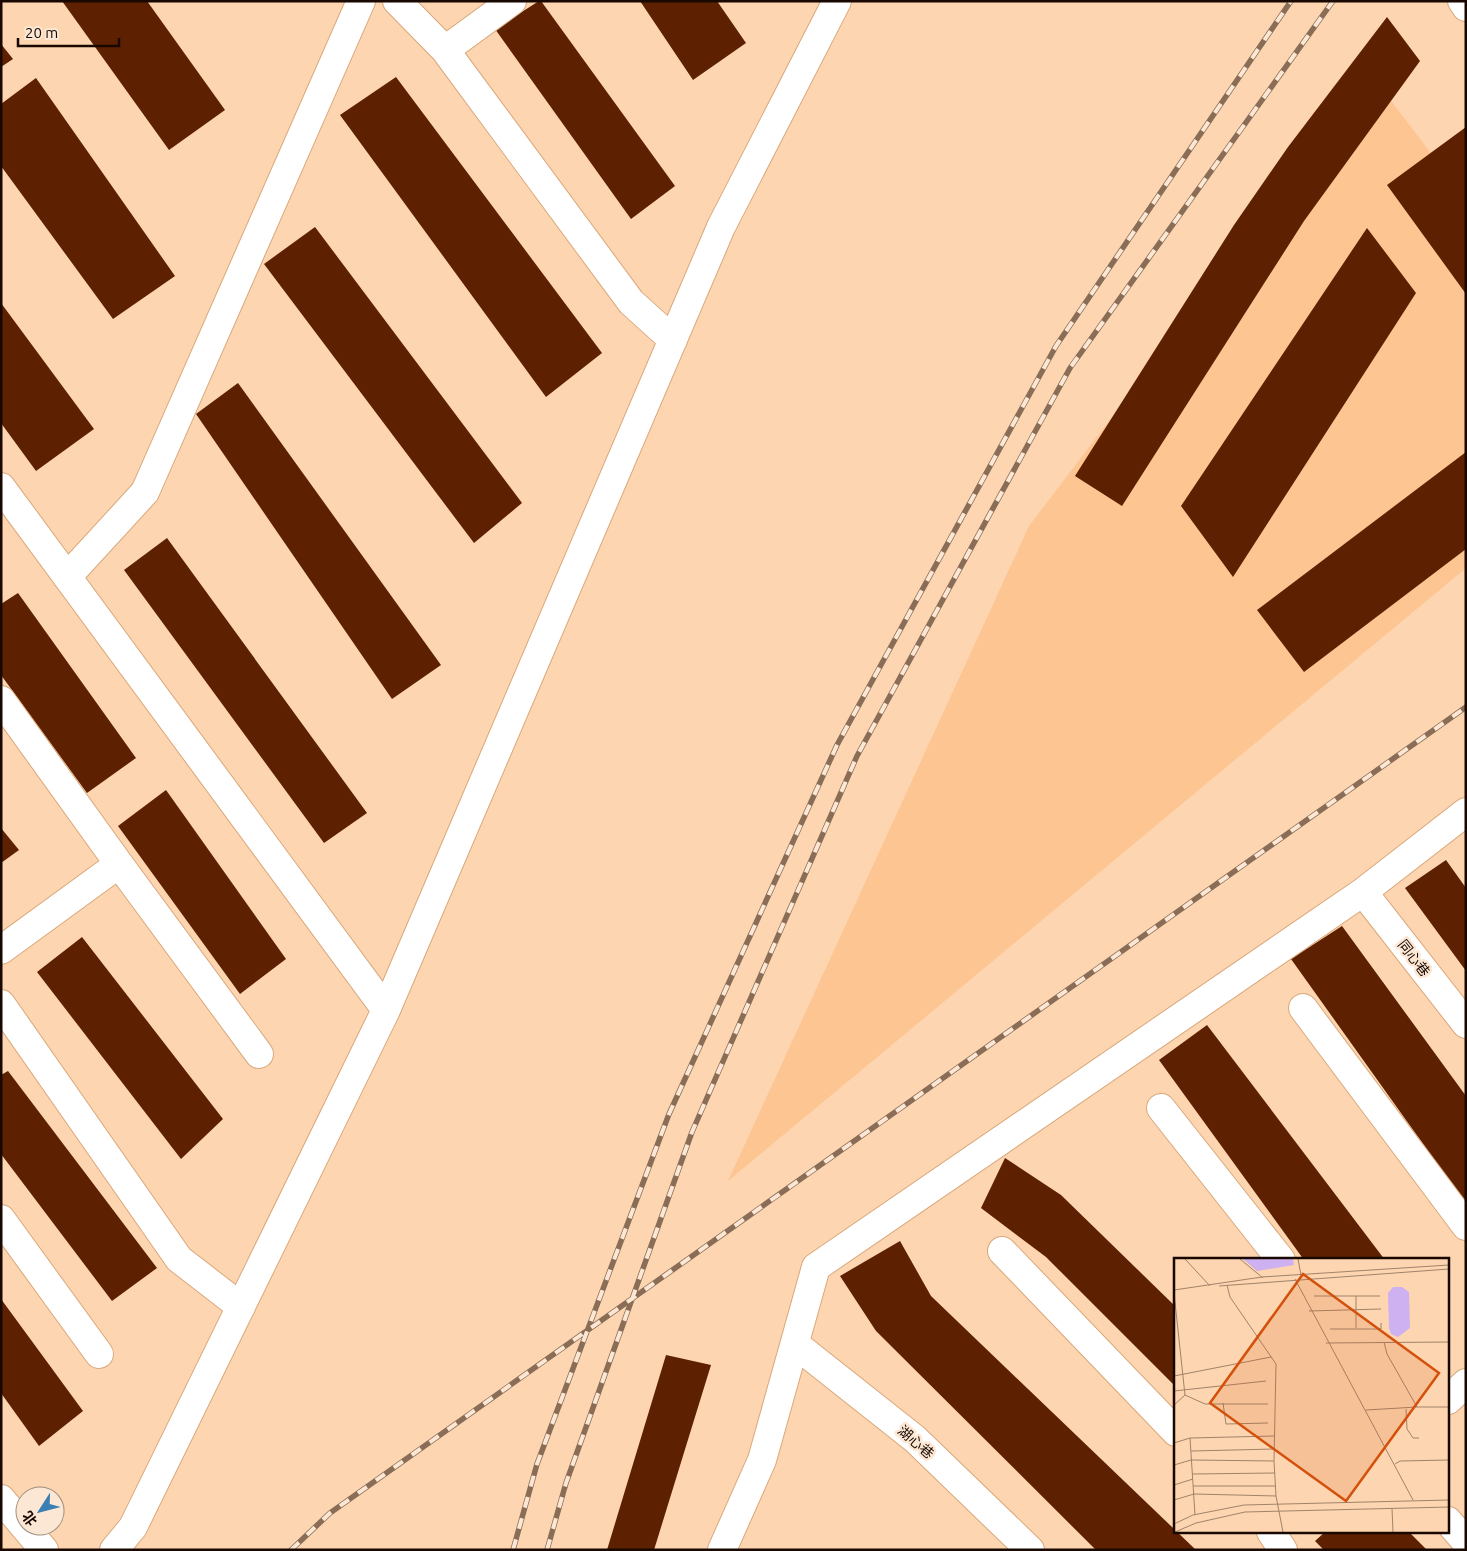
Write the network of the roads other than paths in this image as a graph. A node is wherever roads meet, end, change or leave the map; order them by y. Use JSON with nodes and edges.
{"nodes":[{"id":1,"x":362,"y":1,"type":"edge"},
{"id":2,"x":397,"y":1,"type":"edge"},
{"id":3,"x":512,"y":1,"type":"edge"},
{"id":4,"x":838,"y":1,"type":"edge"},
{"id":5,"x":1462,"y":1,"type":"edge"},
{"id":6,"x":1466,"y":7,"type":"edge"},
{"id":7,"x":445,"y":50,"type":"junction"},
{"id":8,"x":673,"y":340,"type":"junction"},
{"id":9,"x":1,"y":487,"type":"edge"},
{"id":10,"x":67,"y":577,"type":"junction"},
{"id":11,"x":1,"y":700,"type":"edge"},
{"id":12,"x":1465,"y":815,"type":"edge"},
{"id":13,"x":119,"y":864,"type":"junction"},
{"id":14,"x":1363,"y":892,"type":"junction"},
{"id":15,"x":1,"y":950,"type":"edge"},
{"id":16,"x":1,"y":1004,"type":"edge"},
{"id":17,"x":1303,"y":1008,"type":"dead end"},
{"id":18,"x":386,"y":1010,"type":"junction"},
{"id":19,"x":1466,"y":1024,"type":"edge"},
{"id":20,"x":259,"y":1054,"type":"dead end"},
{"id":21,"x":1161,"y":1108,"type":"dead end"},
{"id":22,"x":1,"y":1220,"type":"edge"},
{"id":23,"x":1466,"y":1226,"type":"edge"},
{"id":24,"x":1002,"y":1251,"type":"dead end"},
{"id":25,"x":1279,"y":1258,"type":"edge"},
{"id":26,"x":241,"y":1307,"type":"junction"},
{"id":27,"x":795,"y":1344,"type":"junction"},
{"id":28,"x":99,"y":1354,"type":"dead end"},
{"id":29,"x":1466,"y":1383,"type":"edge"},
{"id":30,"x":1450,"y":1398,"type":"edge"},
{"id":31,"x":1174,"y":1430,"type":"edge"},
{"id":32,"x":1,"y":1499,"type":"edge"},
{"id":33,"x":1450,"y":1523,"type":"edge"},
{"id":34,"x":1273,"y":1534,"type":"edge"},
{"id":35,"x":1466,"y":1542,"type":"edge"},
{"id":36,"x":39,"y":1548,"type":"edge"},
{"id":37,"x":114,"y":1550,"type":"edge"},
{"id":38,"x":722,"y":1550,"type":"edge"},
{"id":39,"x":1030,"y":1550,"type":"edge"},
{"id":40,"x":1283,"y":1550,"type":"edge"}],
"edges":[{"from":1,"to":10,"type":"street"},
{"from":2,"to":7,"type":"street"},
{"from":3,"to":7,"type":"street"},
{"from":4,"to":8,"type":"street"},
{"from":5,"to":6,"type":"street"},
{"from":7,"to":8,"type":"street"},
{"from":8,"to":18,"type":"street"},
{"from":9,"to":10,"type":"street"},
{"from":10,"to":18,"type":"street"},
{"from":11,"to":13,"type":"street"},
{"from":12,"to":14,"type":"street"},
{"from":13,"to":15,"type":"street"},
{"from":13,"to":20,"type":"street"},
{"from":14,"to":19,"type":"street","name":"同心巷"},
{"from":14,"to":27,"type":"street"},
{"from":16,"to":26,"type":"street"},
{"from":17,"to":23,"type":"street"},
{"from":18,"to":26,"type":"street"},
{"from":21,"to":25,"type":"street"},
{"from":22,"to":28,"type":"street"},
{"from":24,"to":31,"type":"street"},
{"from":26,"to":37,"type":"street"},
{"from":27,"to":38,"type":"street"},
{"from":27,"to":39,"type":"street","name":"湖心巷"},
{"from":29,"to":30,"type":"street"},
{"from":32,"to":36,"type":"street"},
{"from":33,"to":35,"type":"street"},
{"from":34,"to":40,"type":"street"}]}
